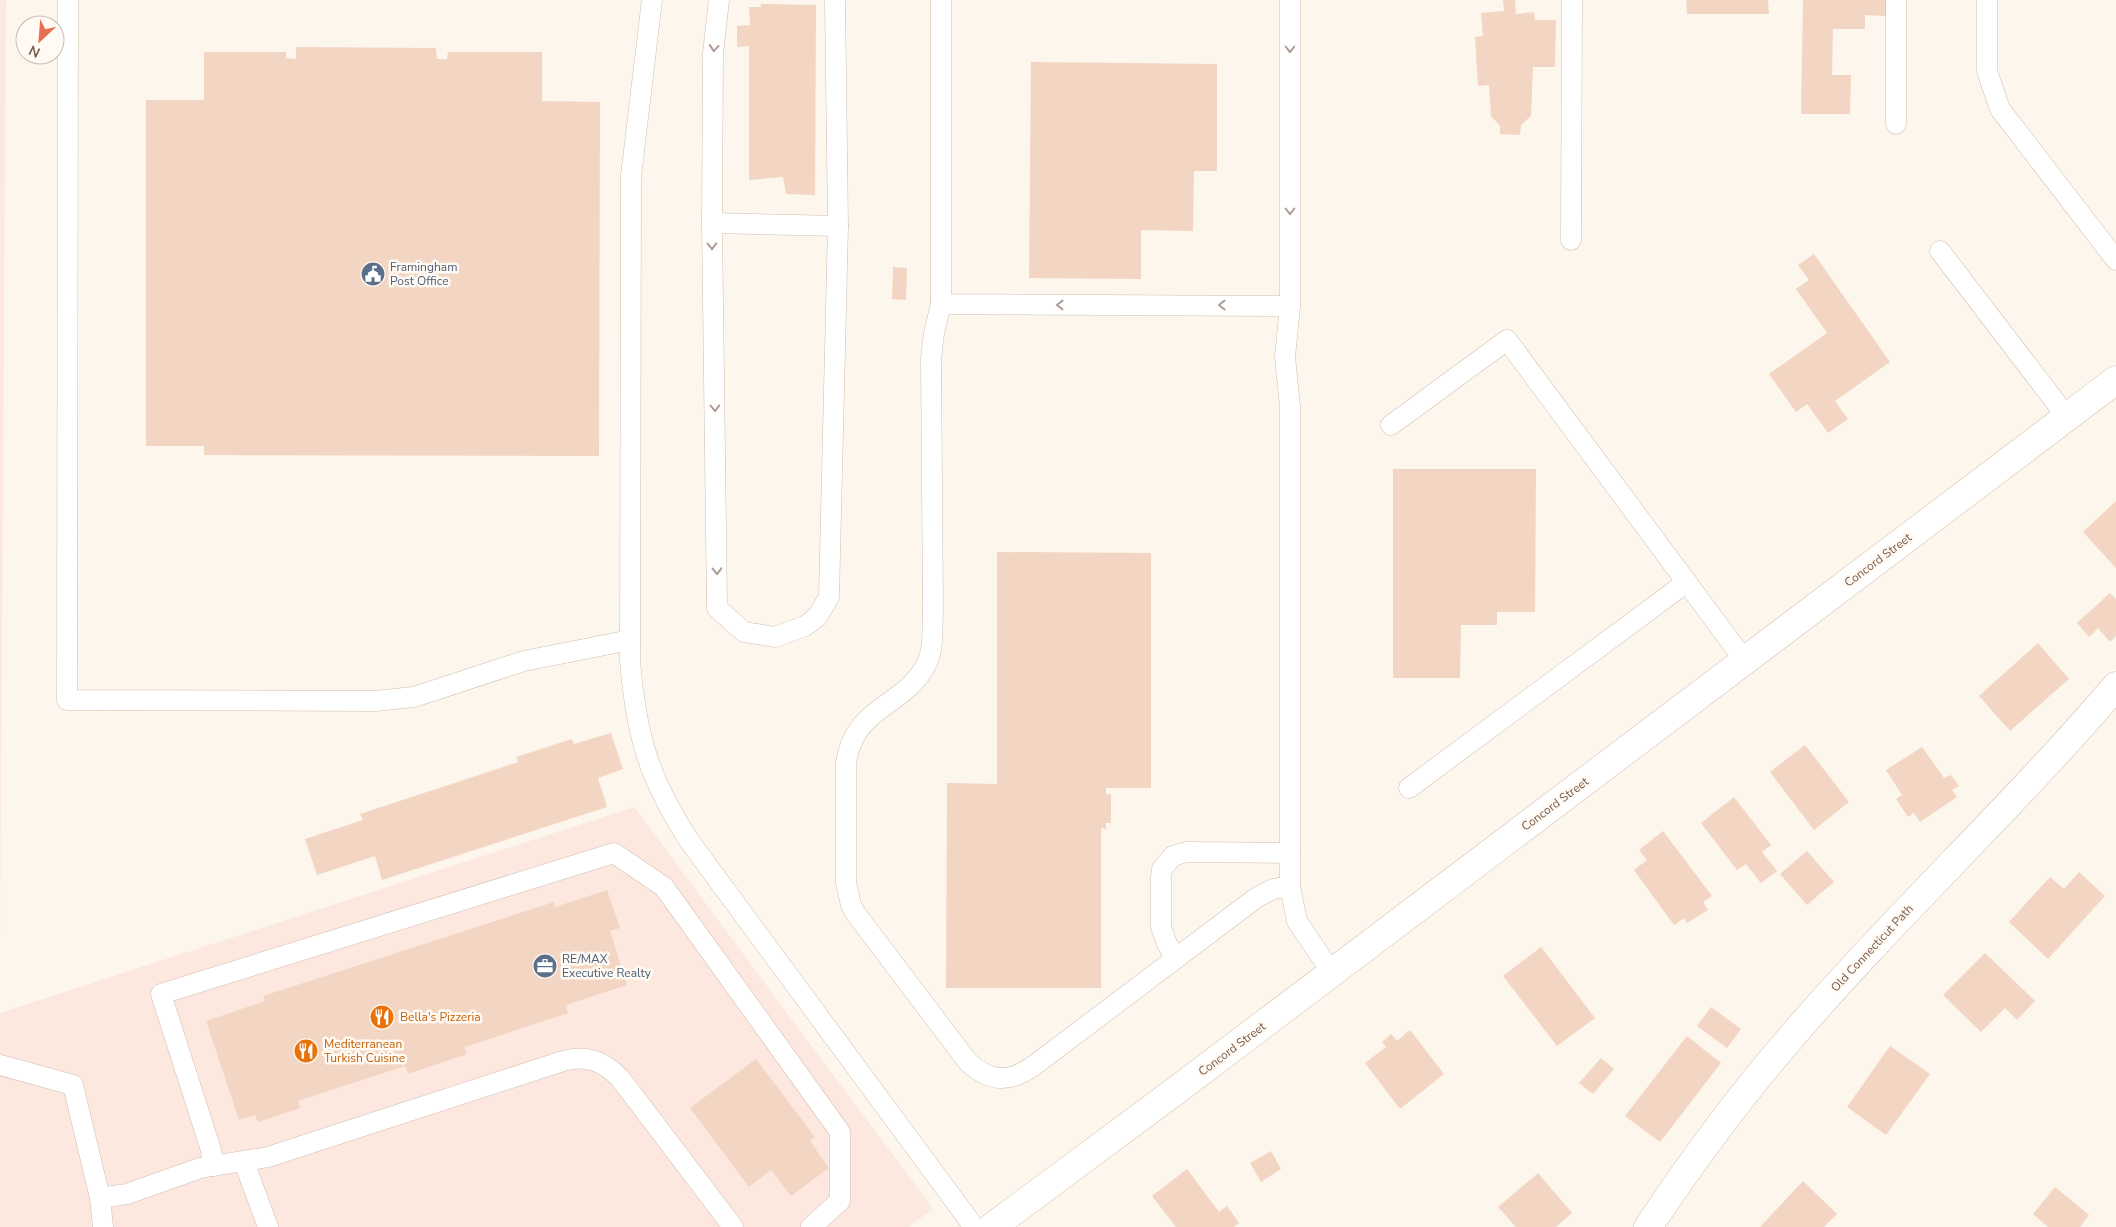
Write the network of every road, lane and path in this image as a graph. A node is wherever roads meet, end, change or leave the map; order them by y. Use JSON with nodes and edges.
{"nodes":[{"id":1,"x":68,"y":0,"type":"edge"},
{"id":2,"x":652,"y":0,"type":"edge"},
{"id":3,"x":719,"y":0,"type":"edge"},
{"id":4,"x":834,"y":0,"type":"edge"},
{"id":5,"x":941,"y":0,"type":"edge"},
{"id":6,"x":1290,"y":0,"type":"edge"},
{"id":7,"x":1572,"y":0,"type":"edge"},
{"id":8,"x":1896,"y":0,"type":"edge"},
{"id":9,"x":1987,"y":0,"type":"edge"},
{"id":10,"x":1896,"y":124,"type":"dead end"},
{"id":11,"x":712,"y":223,"type":"junction"},
{"id":12,"x":838,"y":226,"type":"junction"},
{"id":13,"x":1571,"y":240,"type":"dead end"},
{"id":14,"x":1940,"y":251,"type":"dead end"},
{"id":15,"x":2116,"y":260,"type":"edge"},
{"id":16,"x":941,"y":304,"type":"junction"},
{"id":17,"x":1290,"y":306,"type":"junction"},
{"id":18,"x":2116,"y":380,"type":"edge"},
{"id":19,"x":2067,"y":416,"type":"junction"},
{"id":20,"x":1391,"y":425,"type":"dead end"},
{"id":21,"x":1687,"y":582,"type":"junction"},
{"id":22,"x":630,"y":640,"type":"junction"},
{"id":23,"x":1745,"y":661,"type":"junction"},
{"id":24,"x":2116,"y":686,"type":"edge"},
{"id":25,"x":1409,"y":788,"type":"dead end"},
{"id":26,"x":1290,"y":852,"type":"junction"},
{"id":27,"x":1290,"y":886,"type":"junction"},
{"id":28,"x":1176,"y":958,"type":"junction"},
{"id":29,"x":1332,"y":973,"type":"junction"},
{"id":30,"x":0,"y":1065,"type":"edge"},
{"id":31,"x":244,"y":1162,"type":"junction"},
{"id":32,"x":212,"y":1166,"type":"junction"},
{"id":33,"x":100,"y":1198,"type":"junction"},
{"id":34,"x":103,"y":1227,"type":"edge"},
{"id":35,"x":268,"y":1227,"type":"edge"},
{"id":36,"x":733,"y":1227,"type":"edge"},
{"id":37,"x":812,"y":1227,"type":"edge"},
{"id":38,"x":974,"y":1227,"type":"edge"},
{"id":39,"x":992,"y":1227,"type":"edge"},
{"id":40,"x":1648,"y":1227,"type":"edge"}],
"edges":[{"from":1,"to":22,"type":"lane"},
{"from":2,"to":22,"type":"lane"},
{"from":3,"to":11,"type":"lane","one_way":true},
{"from":4,"to":12,"type":"lane"},
{"from":5,"to":16,"type":"lane"},
{"from":6,"to":17,"type":"lane","one_way":true},
{"from":7,"to":13,"type":"lane"},
{"from":8,"to":10,"type":"lane"},
{"from":9,"to":15,"type":"lane"},
{"from":11,"to":12,"type":"lane"},
{"from":11,"to":12,"type":"lane","one_way":true},
{"from":14,"to":19,"type":"lane"},
{"from":17,"to":16,"type":"lane","one_way":true},
{"from":16,"to":28,"type":"lane"},
{"from":17,"to":26,"type":"lane"},
{"from":18,"to":19,"type":"main road","name":"Concord Street"},
{"from":19,"to":23,"type":"main road","name":"Concord Street"},
{"from":20,"to":21,"type":"lane"},
{"from":21,"to":23,"type":"lane"},
{"from":21,"to":25,"type":"lane"},
{"from":22,"to":38,"type":"lane"},
{"from":23,"to":29,"type":"main road","name":"Concord Street"},
{"from":24,"to":40,"type":"main road","name":"Old Connecticut Path"},
{"from":26,"to":27,"type":"lane"},
{"from":26,"to":28,"type":"lane"},
{"from":27,"to":28,"type":"lane"},
{"from":27,"to":29,"type":"lane"},
{"from":29,"to":39,"type":"main road","name":"Concord Street"},
{"from":30,"to":33,"type":"lane"},
{"from":31,"to":32,"type":"lane"},
{"from":31,"to":35,"type":"lane"},
{"from":31,"to":36,"type":"lane"},
{"from":32,"to":33,"type":"lane"},
{"from":32,"to":37,"type":"lane"},
{"from":33,"to":34,"type":"lane"}]}
